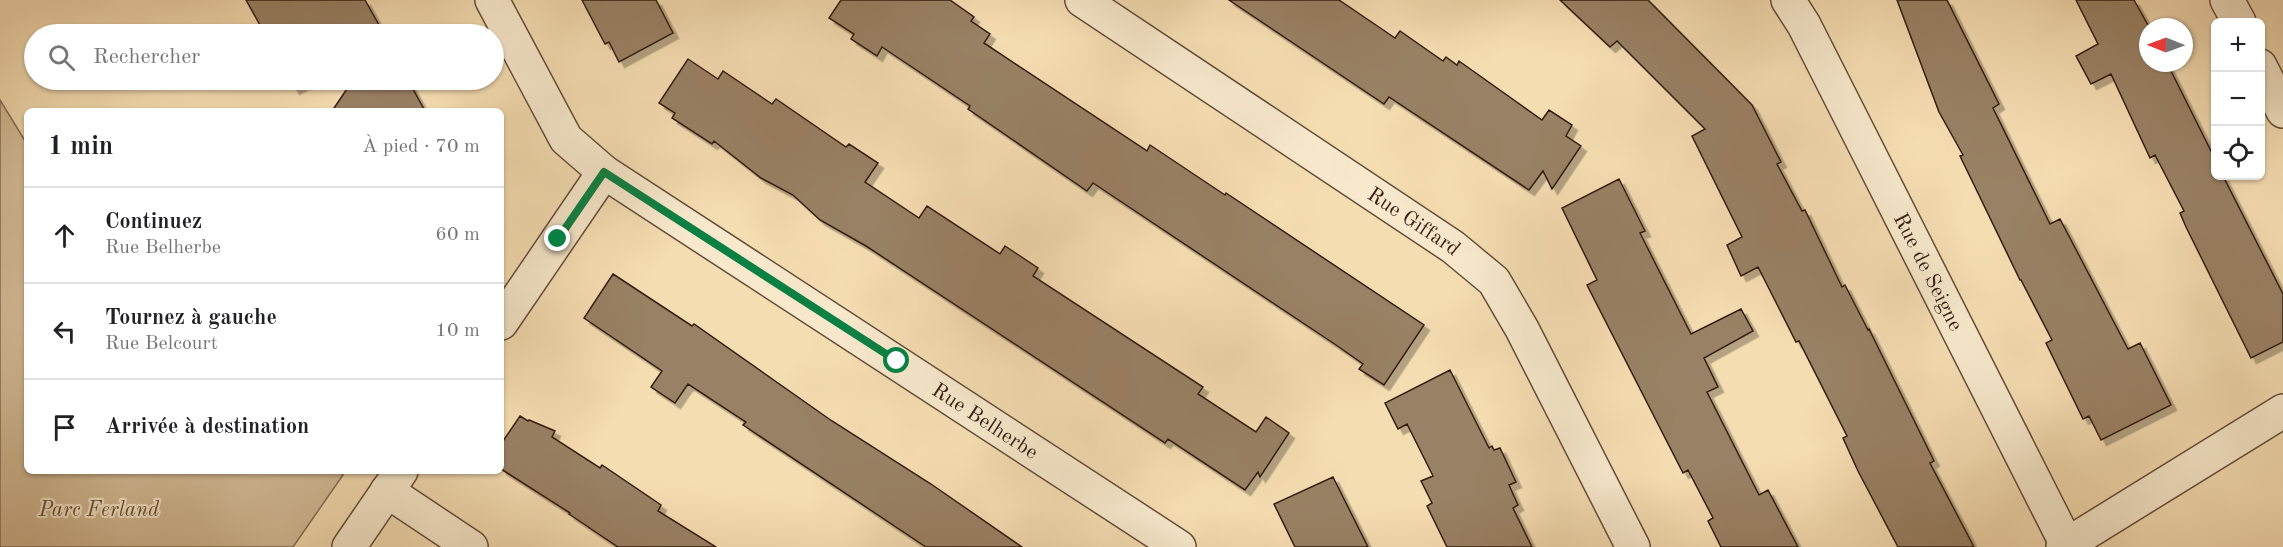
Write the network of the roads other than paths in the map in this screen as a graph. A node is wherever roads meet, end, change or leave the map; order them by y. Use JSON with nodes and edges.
{"nodes":[{"id":1,"x":492,"y":0,"type":"edge"},
{"id":2,"x":1082,"y":0,"type":"edge"},
{"id":3,"x":1788,"y":0,"type":"edge"},
{"id":4,"x":2228,"y":0,"type":"edge"},
{"id":5,"x":2237,"y":18,"type":"edge"},
{"id":6,"x":2263,"y":72,"type":"edge"},
{"id":7,"x":2283,"y":111,"type":"edge"},
{"id":8,"x":604,"y":172,"type":"junction"},
{"id":9,"x":504,"y":319,"type":"edge"},
{"id":10,"x":2283,"y":411,"type":"edge"},
{"id":11,"x":394,"y":481,"type":"edge"},
{"id":12,"x":2065,"y":546,"type":"edge"},
{"id":13,"x":349,"y":547,"type":"edge"},
{"id":14,"x":471,"y":547,"type":"edge"},
{"id":15,"x":1179,"y":547,"type":"edge"},
{"id":16,"x":1634,"y":547,"type":"edge"}],
"edges":[{"from":1,"to":8,"type":"street","name":"Rue Belherbe"},
{"from":2,"to":16,"type":"street","name":"Rue Giffard"},
{"from":3,"to":12,"type":"street","name":"Rue de Seigne"},
{"from":4,"to":5,"type":"street"},
{"from":6,"to":7,"type":"street"},
{"from":8,"to":9,"type":"street"},
{"from":8,"to":15,"type":"street","name":"Rue Belherbe"},
{"from":10,"to":12,"type":"street"},
{"from":11,"to":13,"type":"street"},
{"from":11,"to":14,"type":"street"}]}
